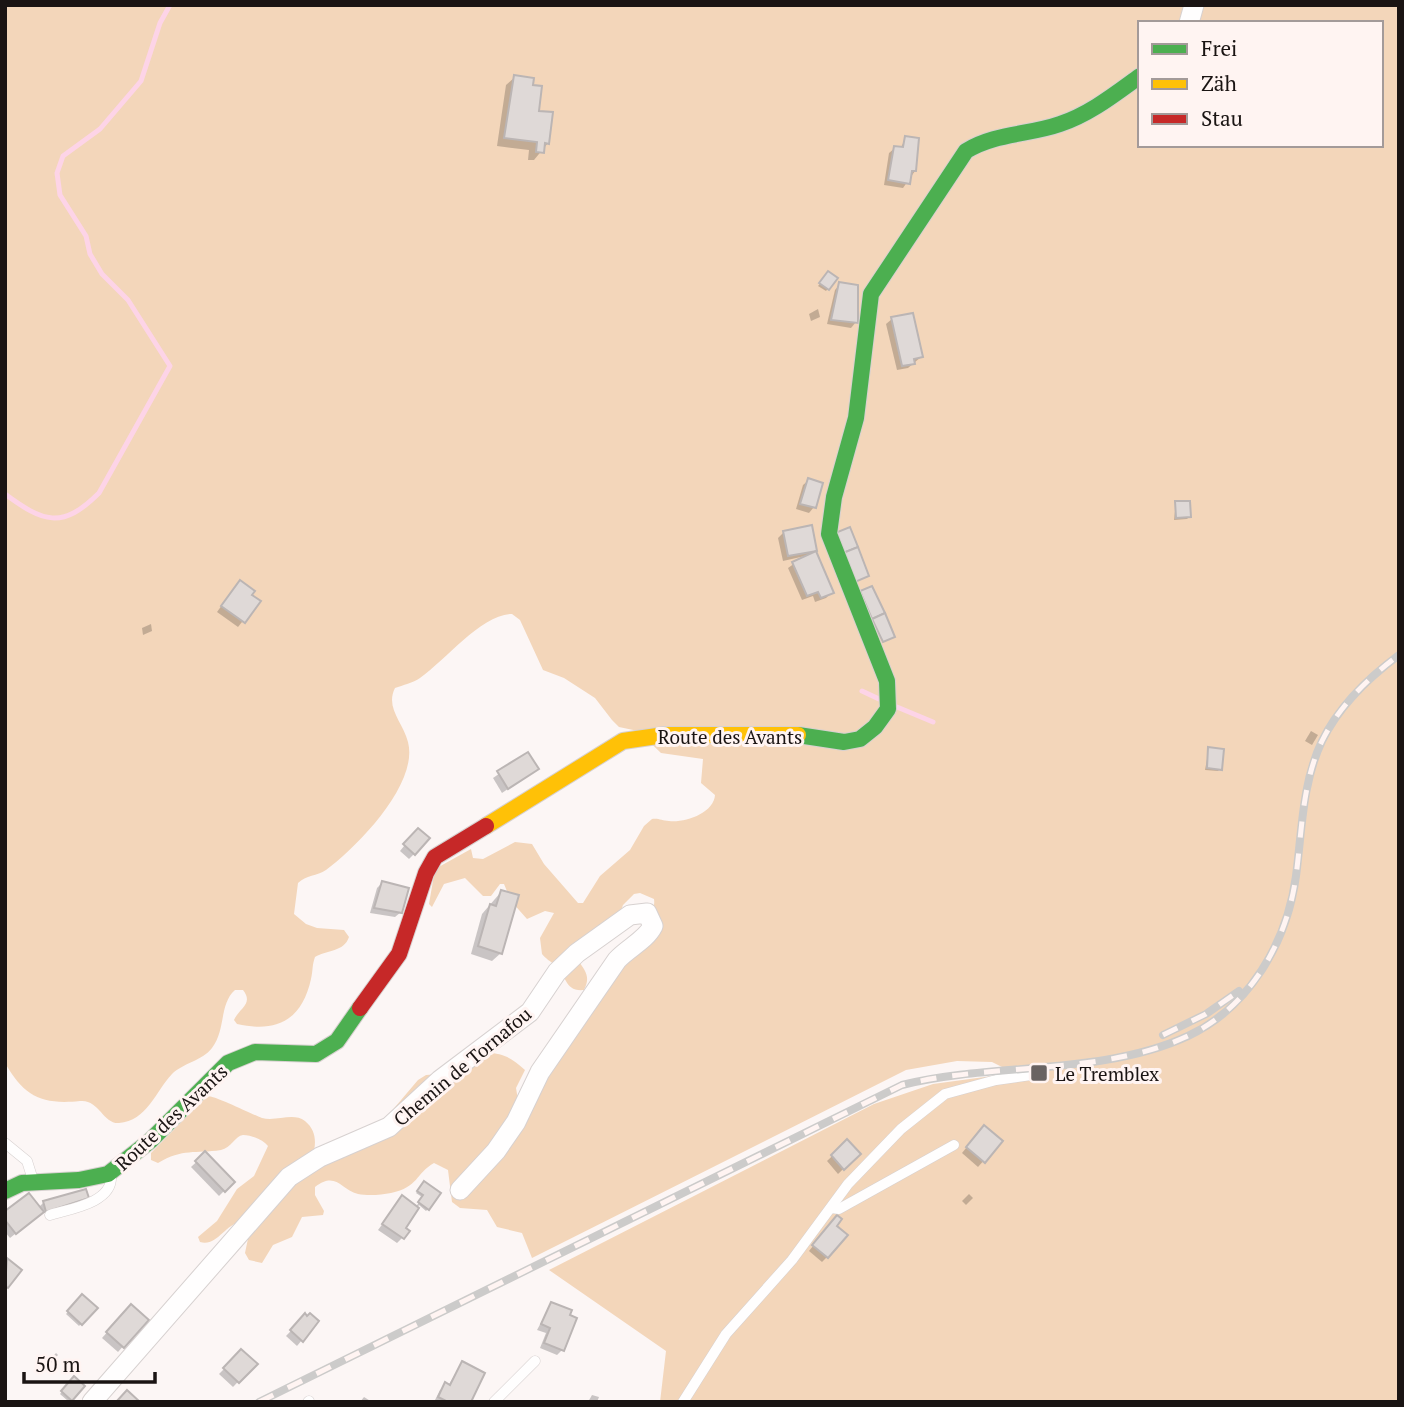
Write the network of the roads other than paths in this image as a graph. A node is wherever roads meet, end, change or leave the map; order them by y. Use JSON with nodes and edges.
{"nodes":[{"id":1,"x":1138,"y":77,"type":"edge"},
{"id":2,"x":1031,"y":1075,"type":"dead end"},
{"id":3,"x":5,"y":1143,"type":"edge"},
{"id":4,"x":954,"y":1145,"type":"dead end"},
{"id":5,"x":108,"y":1174,"type":"junction"},
{"id":6,"x":33,"y":1182,"type":"junction"},
{"id":7,"x":460,"y":1190,"type":"dead end"},
{"id":8,"x":5,"y":1191,"type":"edge"},
{"id":9,"x":831,"y":1208,"type":"junction"},
{"id":10,"x":50,"y":1215,"type":"dead end"},
{"id":11,"x":535,"y":1361,"type":"dead end"},
{"id":12,"x":92,"y":1402,"type":"edge"},
{"id":13,"x":494,"y":1402,"type":"edge"},
{"id":14,"x":683,"y":1402,"type":"edge"}],
"edges":[{"from":1,"to":5,"type":"street","name":"Route des Avants"},
{"from":2,"to":9,"type":"lane"},
{"from":3,"to":6,"type":"lane"},
{"from":4,"to":9,"type":"lane"},
{"from":5,"to":6,"type":"street","name":"Route des Avants"},
{"from":5,"to":10,"type":"lane"},
{"from":6,"to":8,"type":"street","name":"Route des Avants"},
{"from":7,"to":12,"type":"street","name":"Chemin de Tornafou"},
{"from":9,"to":14,"type":"lane"},
{"from":11,"to":13,"type":"lane"}]}
